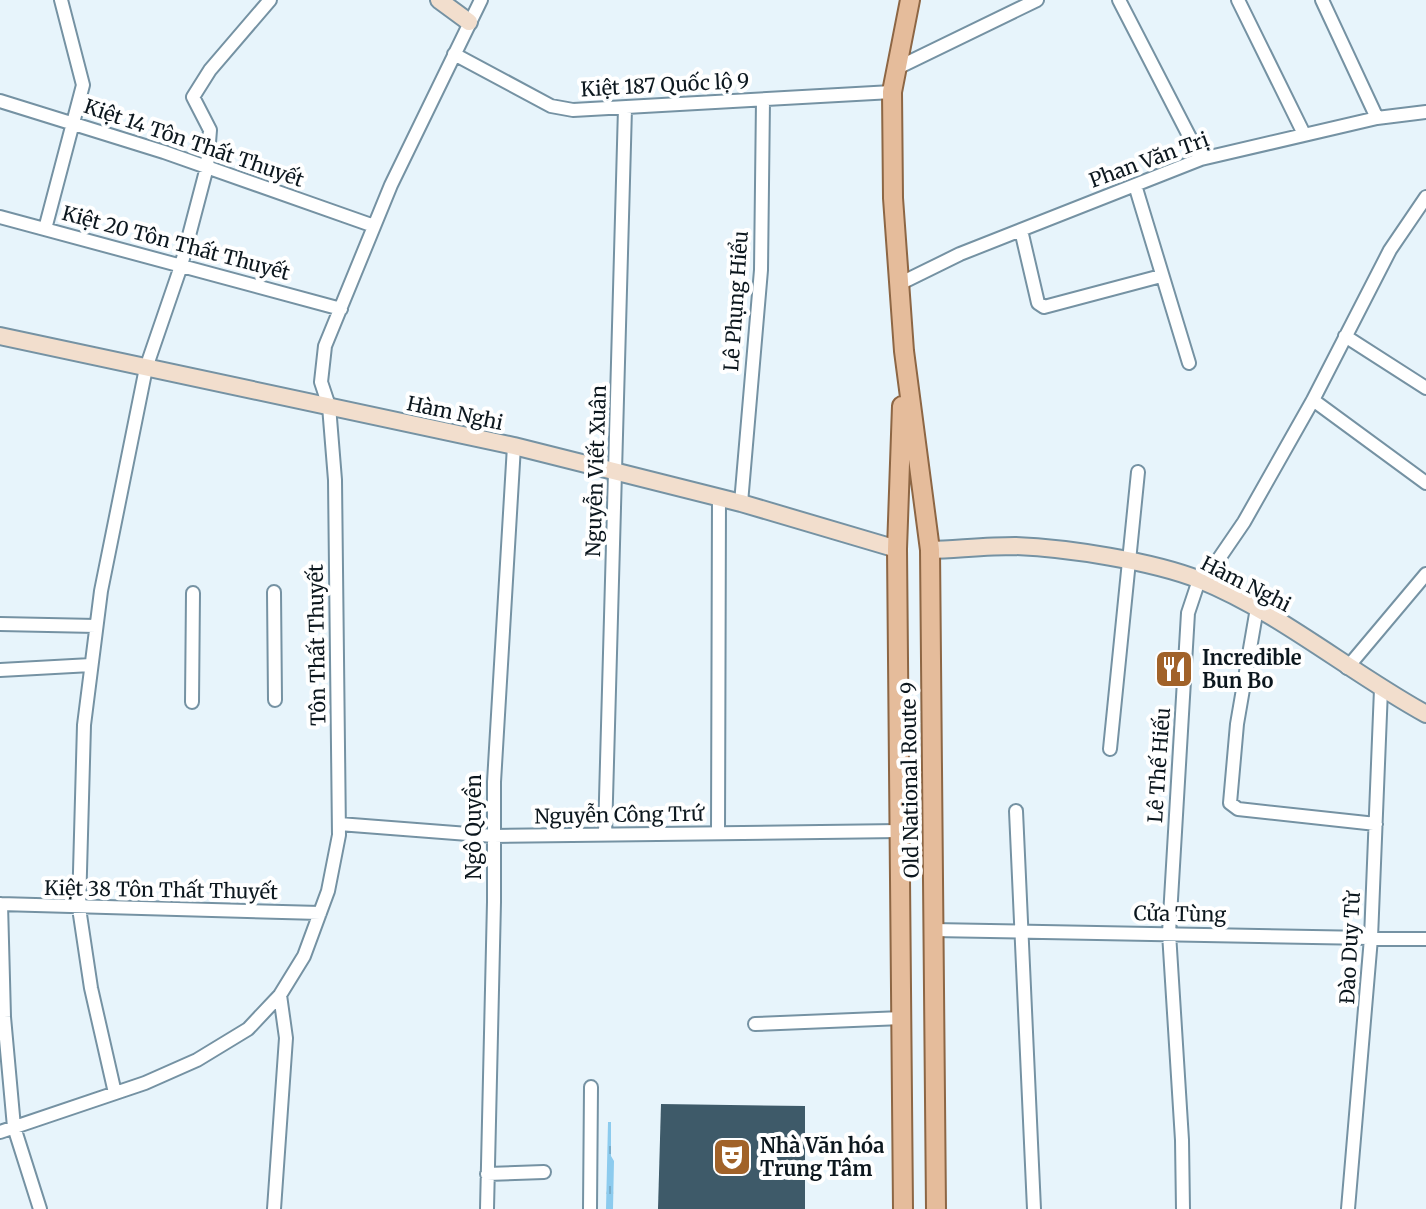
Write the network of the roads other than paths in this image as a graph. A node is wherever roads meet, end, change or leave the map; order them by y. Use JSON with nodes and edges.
{"nodes":[{"id":1,"x":61,"y":0,"type":"edge"},
{"id":2,"x":270,"y":0,"type":"edge"},
{"id":3,"x":439,"y":0,"type":"edge"},
{"id":4,"x":481,"y":0,"type":"edge"},
{"id":5,"x":1037,"y":0,"type":"edge"},
{"id":6,"x":1119,"y":0,"type":"edge"},
{"id":7,"x":1238,"y":0,"type":"edge"},
{"id":8,"x":1322,"y":0,"type":"edge"},
{"id":9,"x":906,"y":2,"type":"edge"},
{"id":10,"x":469,"y":22,"type":"junction"},
{"id":11,"x":454,"y":54,"type":"junction"},
{"id":12,"x":895,"y":69,"type":"junction"},
{"id":13,"x":892,"y":92,"type":"junction"},
{"id":14,"x":763,"y":100,"type":"junction"},
{"id":15,"x":0,"y":101,"type":"edge"},
{"id":16,"x":625,"y":108,"type":"junction"},
{"id":17,"x":1426,"y":112,"type":"edge"},
{"id":18,"x":1377,"y":118,"type":"junction"},
{"id":19,"x":75,"y":123,"type":"junction"},
{"id":20,"x":1304,"y":134,"type":"junction"},
{"id":21,"x":1201,"y":159,"type":"junction"},
{"id":22,"x":207,"y":167,"type":"junction"},
{"id":23,"x":1135,"y":185,"type":"junction"},
{"id":24,"x":1426,"y":197,"type":"edge"},
{"id":25,"x":0,"y":217,"type":"edge"},
{"id":26,"x":374,"y":226,"type":"junction"},
{"id":27,"x":45,"y":229,"type":"junction"},
{"id":28,"x":1021,"y":230,"type":"junction"},
{"id":29,"x":181,"y":266,"type":"junction"},
{"id":30,"x":1161,"y":276,"type":"junction"},
{"id":31,"x":899,"y":284,"type":"junction"},
{"id":32,"x":341,"y":309,"type":"junction"},
{"id":33,"x":0,"y":336,"type":"edge"},
{"id":34,"x":1345,"y":336,"type":"junction"},
{"id":35,"x":904,"y":351,"type":"junction"},
{"id":36,"x":1189,"y":363,"type":"dead end"},
{"id":37,"x":146,"y":368,"type":"junction"},
{"id":38,"x":1426,"y":388,"type":"edge"},
{"id":39,"x":1313,"y":400,"type":"junction"},
{"id":40,"x":329,"y":406,"type":"junction"},
{"id":41,"x":514,"y":446,"type":"junction"},
{"id":42,"x":617,"y":472,"type":"junction"},
{"id":43,"x":1138,"y":472,"type":"dead end"},
{"id":44,"x":1426,"y":483,"type":"edge"},
{"id":45,"x":719,"y":498,"type":"junction"},
{"id":46,"x":741,"y":503,"type":"junction"},
{"id":47,"x":897,"y":549,"type":"junction"},
{"id":48,"x":930,"y":550,"type":"junction"},
{"id":49,"x":1129,"y":561,"type":"junction"},
{"id":50,"x":1426,"y":574,"type":"edge"},
{"id":51,"x":1199,"y":580,"type":"junction"},
{"id":52,"x":274,"y":592,"type":"dead end"},
{"id":53,"x":193,"y":593,"type":"dead end"},
{"id":54,"x":1257,"y":608,"type":"junction"},
{"id":55,"x":0,"y":624,"type":"edge"},
{"id":56,"x":96,"y":626,"type":"junction"},
{"id":57,"x":91,"y":665,"type":"junction"},
{"id":58,"x":1347,"y":668,"type":"junction"},
{"id":59,"x":0,"y":670,"type":"edge"},
{"id":60,"x":1381,"y":689,"type":"junction"},
{"id":61,"x":275,"y":700,"type":"dead end"},
{"id":62,"x":192,"y":702,"type":"dead end"},
{"id":63,"x":1426,"y":714,"type":"edge"},
{"id":64,"x":1110,"y":749,"type":"dead end"},
{"id":65,"x":1016,"y":811,"type":"dead end"},
{"id":66,"x":339,"y":824,"type":"junction"},
{"id":67,"x":1376,"y":824,"type":"junction"},
{"id":68,"x":900,"y":831,"type":"junction"},
{"id":69,"x":932,"y":831,"type":"junction"},
{"id":70,"x":718,"y":833,"type":"junction"},
{"id":71,"x":605,"y":835,"type":"junction"},
{"id":72,"x":494,"y":836,"type":"junction"},
{"id":73,"x":0,"y":904,"type":"edge"},
{"id":74,"x":79,"y":908,"type":"junction"},
{"id":75,"x":320,"y":913,"type":"junction"},
{"id":76,"x":901,"y":929,"type":"junction"},
{"id":77,"x":933,"y":930,"type":"junction"},
{"id":78,"x":1022,"y":930,"type":"junction"},
{"id":79,"x":1169,"y":933,"type":"junction"},
{"id":80,"x":1371,"y":938,"type":"junction"},
{"id":81,"x":1426,"y":939,"type":"edge"},
{"id":82,"x":280,"y":995,"type":"junction"},
{"id":83,"x":902,"y":1018,"type":"junction"},
{"id":84,"x":934,"y":1018,"type":"junction"},
{"id":85,"x":755,"y":1024,"type":"dead end"},
{"id":86,"x":591,"y":1087,"type":"dead end"},
{"id":87,"x":115,"y":1093,"type":"junction"},
{"id":88,"x":14,"y":1127,"type":"junction"},
{"id":89,"x":0,"y":1132,"type":"edge"},
{"id":90,"x":544,"y":1172,"type":"dead end"},
{"id":91,"x":487,"y":1174,"type":"junction"},
{"id":92,"x":40,"y":1209,"type":"edge"},
{"id":93,"x":274,"y":1209,"type":"edge"},
{"id":94,"x":487,"y":1209,"type":"edge"},
{"id":95,"x":590,"y":1209,"type":"edge"},
{"id":96,"x":903,"y":1209,"type":"edge"},
{"id":97,"x":936,"y":1209,"type":"edge"},
{"id":98,"x":1034,"y":1209,"type":"edge"},
{"id":99,"x":1183,"y":1209,"type":"edge"},
{"id":100,"x":1348,"y":1209,"type":"edge"}],
"edges":[{"from":1,"to":19,"type":"street"},
{"from":2,"to":22,"type":"street"},
{"from":3,"to":10,"type":"street"},
{"from":4,"to":10,"type":"street","name":"Tôn Thất Thuyết"},
{"from":5,"to":12,"type":"street"},
{"from":6,"to":21,"type":"street"},
{"from":7,"to":20,"type":"street"},
{"from":8,"to":18,"type":"street"},
{"from":9,"to":12,"type":"main road","name":"Old National Route 9"},
{"from":10,"to":11,"type":"street","name":"Tôn Thất Thuyết"},
{"from":11,"to":16,"type":"street","name":"Kiệt 187 Quốc lộ 9"},
{"from":11,"to":26,"type":"street","name":"Tôn Thất Thuyết"},
{"from":12,"to":13,"type":"main road","name":"Old National Route 9"},
{"from":13,"to":14,"type":"street","name":"Kiệt 187 Quốc lộ 9"},
{"from":13,"to":31,"type":"main road","name":"Old National Route 9"},
{"from":14,"to":16,"type":"street","name":"Kiệt 187 Quốc lộ 9"},
{"from":14,"to":46,"type":"street","name":"Lê Phụng Hiểu"},
{"from":15,"to":19,"type":"street","name":"Kiệt 14 Tôn Thất Thuyết"},
{"from":16,"to":42,"type":"street","name":"Nguyễn Viết Xuân"},
{"from":17,"to":18,"type":"street","name":"Phan Văn Trị"},
{"from":18,"to":20,"type":"street","name":"Phan Văn Trị"},
{"from":19,"to":22,"type":"street","name":"Kiệt 14 Tôn Thất Thuyết"},
{"from":19,"to":27,"type":"street"},
{"from":20,"to":21,"type":"street","name":"Phan Văn Trị"},
{"from":21,"to":23,"type":"street","name":"Phan Văn Trị"},
{"from":22,"to":26,"type":"street","name":"Kiệt 14 Tôn Thất Thuyết"},
{"from":22,"to":29,"type":"street"},
{"from":23,"to":28,"type":"street","name":"Phan Văn Trị"},
{"from":23,"to":30,"type":"street"},
{"from":24,"to":34,"type":"street","name":"Lê Thế Hiếu"},
{"from":25,"to":27,"type":"street","name":"Kiệt 20 Tôn Thất Thuyết"},
{"from":26,"to":32,"type":"street","name":"Tôn Thất Thuyết"},
{"from":27,"to":29,"type":"street","name":"Kiệt 20 Tôn Thất Thuyết"},
{"from":28,"to":30,"type":"street"},
{"from":28,"to":31,"type":"street","name":"Phan Văn Trị"},
{"from":29,"to":32,"type":"street","name":"Kiệt 20 Tôn Thất Thuyết"},
{"from":29,"to":37,"type":"street"},
{"from":30,"to":36,"type":"street"},
{"from":31,"to":35,"type":"main road","name":"Old National Route 9"},
{"from":32,"to":40,"type":"street","name":"Tôn Thất Thuyết"},
{"from":33,"to":37,"type":"street","name":"Hàm Nghi"},
{"from":34,"to":38,"type":"street"},
{"from":34,"to":39,"type":"street","name":"Lê Thế Hiếu"},
{"from":35,"to":47,"type":"main road","name":"Old National Route 9"},
{"from":35,"to":48,"type":"main road","name":"Old National Route 9"},
{"from":37,"to":40,"type":"street","name":"Hàm Nghi"},
{"from":37,"to":56,"type":"street"},
{"from":39,"to":44,"type":"street"},
{"from":39,"to":51,"type":"street","name":"Lê Thế Hiếu"},
{"from":40,"to":41,"type":"street","name":"Hàm Nghi"},
{"from":40,"to":66,"type":"street","name":"Tôn Thất Thuyết"},
{"from":41,"to":42,"type":"street","name":"Hàm Nghi"},
{"from":41,"to":72,"type":"street","name":"Ngô Quyền"},
{"from":42,"to":45,"type":"street","name":"Hàm Nghi"},
{"from":42,"to":71,"type":"street","name":"Nguyễn Viết Xuân"},
{"from":43,"to":49,"type":"street"},
{"from":45,"to":46,"type":"street","name":"Hàm Nghi"},
{"from":45,"to":70,"type":"street"},
{"from":46,"to":47,"type":"street","name":"Hàm Nghi"},
{"from":47,"to":48,"type":"main road"},
{"from":47,"to":68,"type":"main road","name":"Old National Route 9"},
{"from":48,"to":49,"type":"street","name":"Hàm Nghi"},
{"from":48,"to":69,"type":"main road","name":"Old National Route 9"},
{"from":49,"to":51,"type":"street","name":"Hàm Nghi"},
{"from":49,"to":64,"type":"street"},
{"from":50,"to":58,"type":"street"},
{"from":51,"to":54,"type":"street","name":"Hàm Nghi"},
{"from":51,"to":79,"type":"street","name":"Lê Thế Hiếu"},
{"from":52,"to":61,"type":"street"},
{"from":53,"to":62,"type":"street"},
{"from":54,"to":58,"type":"street","name":"Hàm Nghi"},
{"from":54,"to":67,"type":"street"},
{"from":55,"to":56,"type":"street"},
{"from":56,"to":57,"type":"street"},
{"from":57,"to":59,"type":"street"},
{"from":57,"to":74,"type":"street"},
{"from":58,"to":60,"type":"street","name":"Hàm Nghi"},
{"from":60,"to":63,"type":"street","name":"Hàm Nghi"},
{"from":60,"to":67,"type":"street","name":"Đào Duy Từ"},
{"from":65,"to":78,"type":"street"},
{"from":66,"to":72,"type":"street","name":"Nguyễn Công Trứ"},
{"from":66,"to":75,"type":"street","name":"Tôn Thất Thuyết"},
{"from":67,"to":80,"type":"street","name":"Đào Duy Từ"},
{"from":68,"to":69,"type":"main road"},
{"from":68,"to":70,"type":"street","name":"Nguyễn Công Trứ"},
{"from":68,"to":76,"type":"main road","name":"Old National Route 9"},
{"from":69,"to":77,"type":"main road","name":"Old National Route 9"},
{"from":70,"to":71,"type":"street","name":"Nguyễn Công Trứ"},
{"from":71,"to":72,"type":"street","name":"Nguyễn Công Trứ"},
{"from":72,"to":91,"type":"street","name":"Ngô Quyền"},
{"from":73,"to":74,"type":"street","name":"Kiệt 38 Tôn Thất Thuyết"},
{"from":73,"to":88,"type":"street"},
{"from":74,"to":75,"type":"street","name":"Kiệt 38 Tôn Thất Thuyết"},
{"from":74,"to":87,"type":"street"},
{"from":75,"to":82,"type":"street","name":"Tôn Thất Thuyết"},
{"from":76,"to":77,"type":"main road"},
{"from":76,"to":83,"type":"main road","name":"Old National Route 9"},
{"from":77,"to":78,"type":"street","name":"Cửa Tùng"},
{"from":77,"to":84,"type":"main road","name":"Old National Route 9"},
{"from":78,"to":79,"type":"street","name":"Cửa Tùng"},
{"from":78,"to":98,"type":"street"},
{"from":79,"to":80,"type":"street","name":"Cửa Tùng"},
{"from":79,"to":99,"type":"street","name":"Lê Thế Hiếu"},
{"from":80,"to":81,"type":"street","name":"Cửa Tùng"},
{"from":80,"to":100,"type":"street","name":"Đào Duy Từ"},
{"from":82,"to":87,"type":"street","name":"Tôn Thất Thuyết"},
{"from":82,"to":93,"type":"street"},
{"from":83,"to":84,"type":"main road"},
{"from":83,"to":85,"type":"street"},
{"from":83,"to":96,"type":"main road","name":"Old National Route 9"},
{"from":84,"to":97,"type":"main road","name":"Old National Route 9"},
{"from":86,"to":95,"type":"street"},
{"from":87,"to":88,"type":"street","name":"Tôn Thất Thuyết"},
{"from":88,"to":89,"type":"street","name":"Tôn Thất Thuyết"},
{"from":88,"to":92,"type":"street"},
{"from":90,"to":91,"type":"street"},
{"from":91,"to":94,"type":"street","name":"Ngô Quyền"}]}
